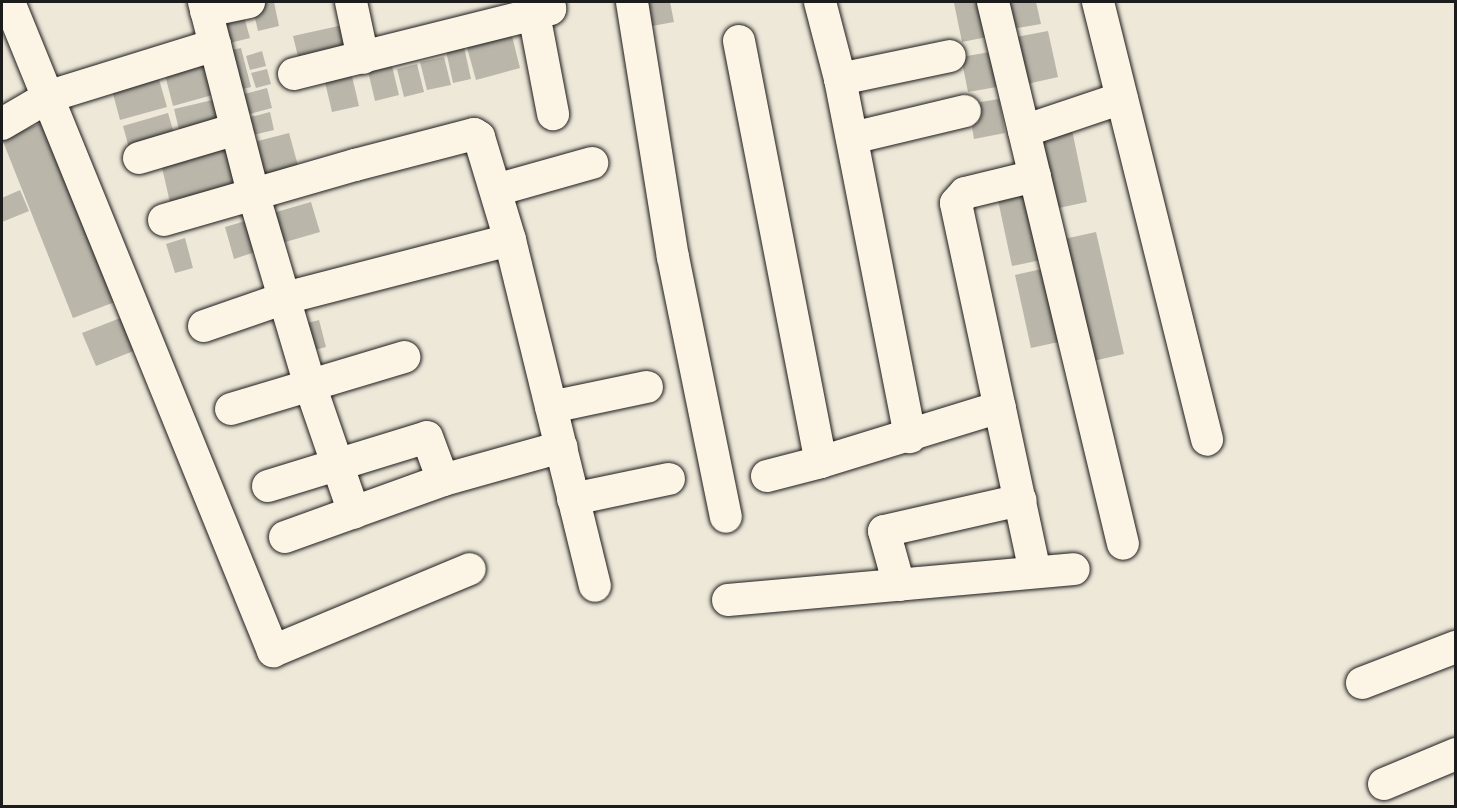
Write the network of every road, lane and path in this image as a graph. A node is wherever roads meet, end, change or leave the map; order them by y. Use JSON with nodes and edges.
{"nodes":[{"id":1,"x":9,"y":2,"type":"edge"},
{"id":2,"x":249,"y":2,"type":"edge"},
{"id":3,"x":351,"y":2,"type":"edge"},
{"id":4,"x":632,"y":2,"type":"edge"},
{"id":5,"x":820,"y":2,"type":"edge"},
{"id":6,"x":993,"y":2,"type":"edge"},
{"id":7,"x":1098,"y":2,"type":"edge"},
{"id":8,"x":205,"y":6,"type":"edge"},
{"id":9,"x":542,"y":8,"type":"edge"},
{"id":10,"x":739,"y":41,"type":"dead end"},
{"id":11,"x":215,"y":45,"type":"junction"},
{"id":12,"x":950,"y":56,"type":"dead end"},
{"id":13,"x":363,"y":58,"type":"junction"},
{"id":14,"x":294,"y":74,"type":"dead end"},
{"id":15,"x":840,"y":79,"type":"junction"},
{"id":16,"x":50,"y":96,"type":"junction"},
{"id":17,"x":1122,"y":98,"type":"junction"},
{"id":18,"x":965,"y":111,"type":"dead end"},
{"id":19,"x":553,"y":114,"type":"dead end"},
{"id":20,"x":2,"y":124,"type":"edge"},
{"id":21,"x":236,"y":129,"type":"junction"},
{"id":22,"x":1024,"y":131,"type":"junction"},
{"id":23,"x":852,"y":138,"type":"junction"},
{"id":24,"x":139,"y":158,"type":"dead end"},
{"id":25,"x":592,"y":163,"type":"dead end"},
{"id":26,"x":1035,"y":176,"type":"junction"},
{"id":27,"x":496,"y":190,"type":"junction"},
{"id":28,"x":253,"y":193,"type":"junction"},
{"id":29,"x":164,"y":220,"type":"dead end"},
{"id":30,"x":510,"y":240,"type":"junction"},
{"id":31,"x":285,"y":298,"type":"junction"},
{"id":32,"x":204,"y":326,"type":"dead end"},
{"id":33,"x":404,"y":357,"type":"dead end"},
{"id":34,"x":310,"y":385,"type":"junction"},
{"id":35,"x":647,"y":387,"type":"dead end"},
{"id":36,"x":551,"y":407,"type":"junction"},
{"id":37,"x":1000,"y":407,"type":"junction"},
{"id":38,"x":231,"y":409,"type":"dead end"},
{"id":39,"x":910,"y":437,"type":"junction"},
{"id":40,"x":1207,"y":440,"type":"dead end"},
{"id":41,"x":561,"y":447,"type":"junction"},
{"id":42,"x":821,"y":462,"type":"junction"},
{"id":43,"x":337,"y":466,"type":"junction"},
{"id":44,"x":767,"y":476,"type":"dead end"},
{"id":45,"x":669,"y":479,"type":"dead end"},
{"id":46,"x":443,"y":480,"type":"junction"},
{"id":47,"x":268,"y":486,"type":"dead end"},
{"id":48,"x":573,"y":499,"type":"junction"},
{"id":49,"x":1021,"y":500,"type":"junction"},
{"id":50,"x":354,"y":513,"type":"junction"},
{"id":51,"x":726,"y":517,"type":"dead end"},
{"id":52,"x":285,"y":537,"type":"dead end"},
{"id":53,"x":1123,"y":544,"type":"dead end"},
{"id":54,"x":470,"y":569,"type":"dead end"},
{"id":55,"x":1074,"y":569,"type":"dead end"},
{"id":56,"x":1035,"y":572,"type":"junction"},
{"id":57,"x":899,"y":585,"type":"junction"},
{"id":58,"x":595,"y":586,"type":"dead end"},
{"id":59,"x":728,"y":600,"type":"dead end"},
{"id":60,"x":1454,"y":651,"type":"edge"},
{"id":61,"x":1362,"y":683,"type":"dead end"},
{"id":62,"x":1455,"y":753,"type":"edge"},
{"id":63,"x":1384,"y":784,"type":"dead end"}],
"edges":[{"from":1,"to":16,"type":"street"},
{"from":2,"to":8,"type":"street"},
{"from":3,"to":13,"type":"street"},
{"from":4,"to":51,"type":"street"},
{"from":5,"to":15,"type":"street"},
{"from":6,"to":22,"type":"street"},
{"from":7,"to":17,"type":"street"},
{"from":8,"to":11,"type":"street"},
{"from":9,"to":13,"type":"street"},
{"from":9,"to":19,"type":"street"},
{"from":10,"to":42,"type":"street"},
{"from":11,"to":16,"type":"street"},
{"from":11,"to":21,"type":"street"},
{"from":12,"to":15,"type":"street"},
{"from":13,"to":14,"type":"street"},
{"from":15,"to":23,"type":"street"},
{"from":16,"to":20,"type":"street"},
{"from":16,"to":54,"type":"street"},
{"from":17,"to":22,"type":"street"},
{"from":17,"to":40,"type":"street"},
{"from":18,"to":23,"type":"street"},
{"from":21,"to":24,"type":"street"},
{"from":21,"to":28,"type":"street"},
{"from":22,"to":26,"type":"street"},
{"from":23,"to":39,"type":"street"},
{"from":25,"to":27,"type":"street"},
{"from":26,"to":37,"type":"street"},
{"from":26,"to":53,"type":"street"},
{"from":27,"to":28,"type":"street"},
{"from":27,"to":30,"type":"street"},
{"from":28,"to":29,"type":"street"},
{"from":28,"to":31,"type":"street"},
{"from":30,"to":31,"type":"street"},
{"from":30,"to":36,"type":"street"},
{"from":31,"to":32,"type":"street"},
{"from":31,"to":34,"type":"street"},
{"from":33,"to":34,"type":"street"},
{"from":34,"to":38,"type":"street"},
{"from":34,"to":43,"type":"street"},
{"from":35,"to":36,"type":"street"},
{"from":36,"to":41,"type":"street"},
{"from":37,"to":39,"type":"street"},
{"from":37,"to":49,"type":"street"},
{"from":39,"to":42,"type":"street"},
{"from":41,"to":46,"type":"street"},
{"from":41,"to":48,"type":"street"},
{"from":42,"to":44,"type":"street"},
{"from":43,"to":46,"type":"street"},
{"from":43,"to":47,"type":"street"},
{"from":43,"to":50,"type":"street"},
{"from":45,"to":48,"type":"street"},
{"from":46,"to":50,"type":"street"},
{"from":48,"to":58,"type":"street"},
{"from":49,"to":56,"type":"street"},
{"from":49,"to":57,"type":"street"},
{"from":50,"to":52,"type":"street"},
{"from":55,"to":56,"type":"street"},
{"from":56,"to":57,"type":"street"},
{"from":57,"to":59,"type":"street"},
{"from":60,"to":61,"type":"street"},
{"from":62,"to":63,"type":"street"}]}
